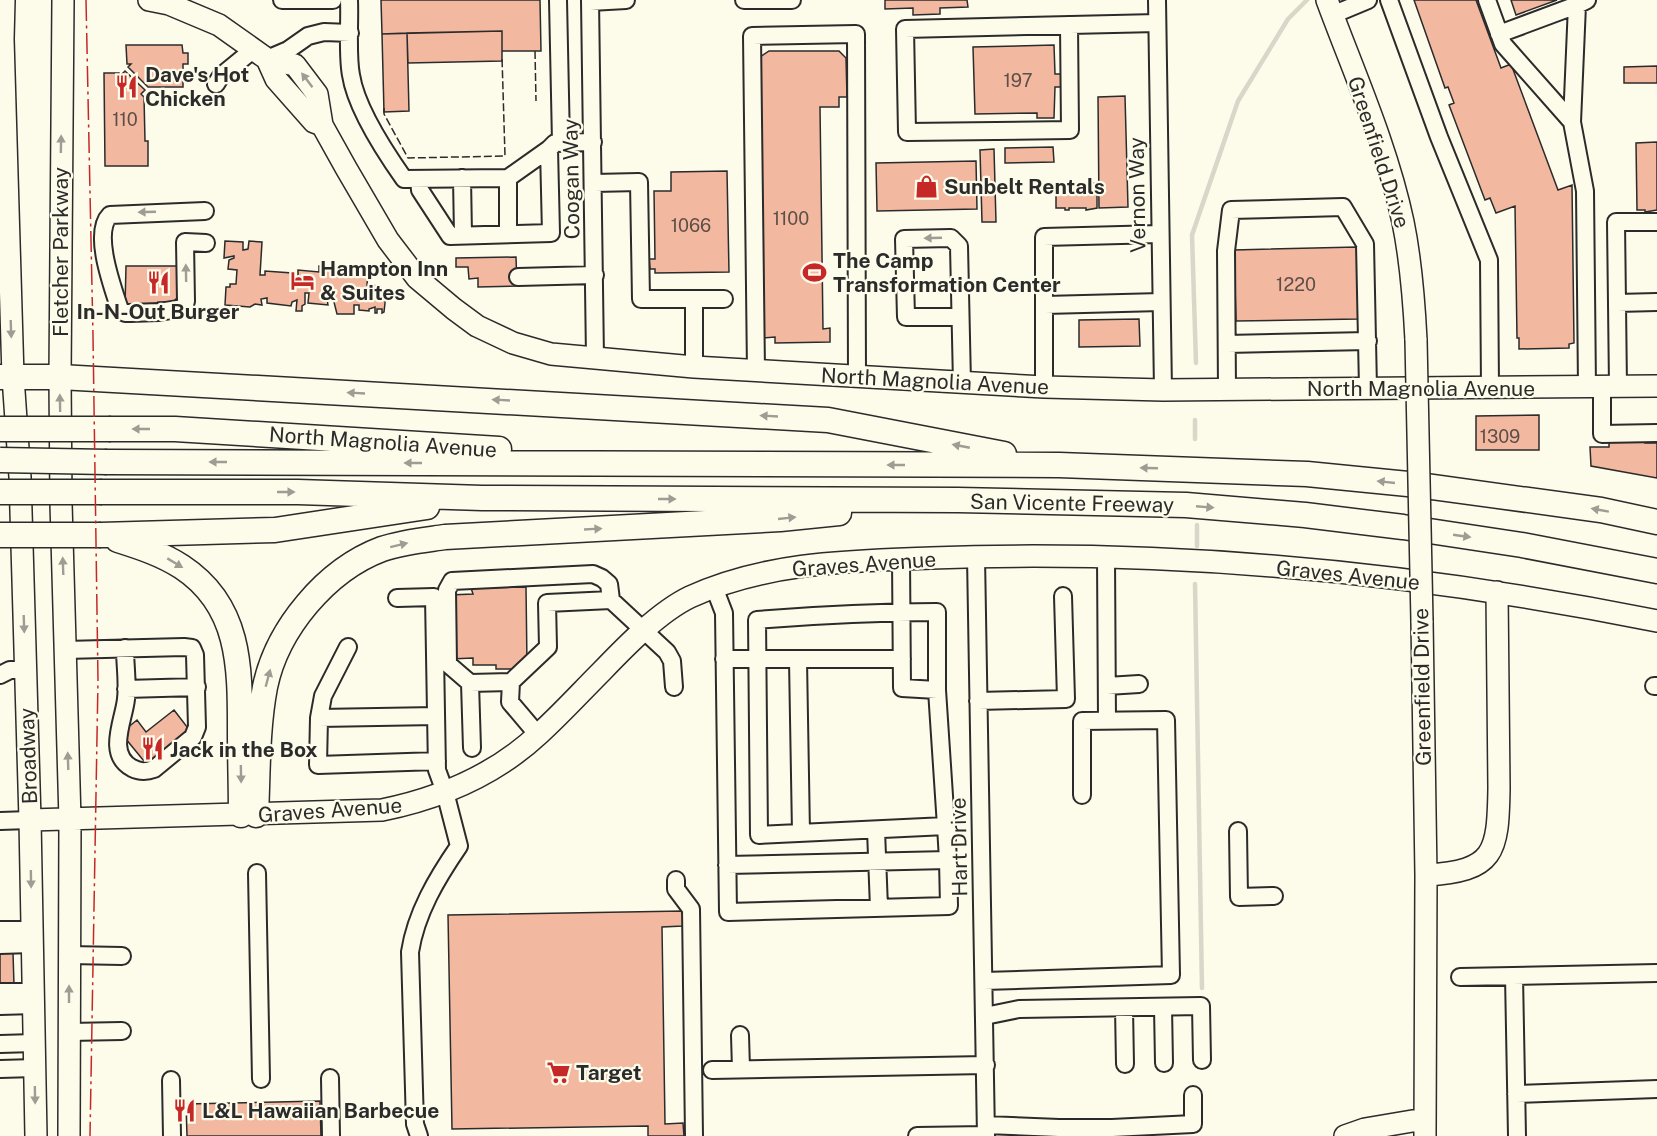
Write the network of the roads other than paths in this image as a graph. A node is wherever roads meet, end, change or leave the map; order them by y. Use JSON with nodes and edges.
{"nodes":[{"id":1,"x":4,"y":0,"type":"edge"},
{"id":2,"x":63,"y":0,"type":"edge"},
{"id":3,"x":149,"y":0,"type":"edge"},
{"id":4,"x":282,"y":0,"type":"edge"},
{"id":5,"x":333,"y":0,"type":"edge"},
{"id":6,"x":349,"y":0,"type":"edge"},
{"id":7,"x":558,"y":0,"type":"edge"},
{"id":8,"x":626,"y":0,"type":"edge"},
{"id":9,"x":743,"y":0,"type":"edge"},
{"id":10,"x":792,"y":0,"type":"edge"},
{"id":11,"x":1157,"y":0,"type":"edge"},
{"id":12,"x":1368,"y":0,"type":"edge"},
{"id":13,"x":1389,"y":0,"type":"edge"},
{"id":14,"x":1487,"y":0,"type":"edge"},
{"id":15,"x":590,"y":1,"type":"edge"},
{"id":16,"x":1582,"y":2,"type":"edge"},
{"id":17,"x":1330,"y":7,"type":"edge"},
{"id":18,"x":1157,"y":23,"type":"junction"},
{"id":19,"x":1069,"y":25,"type":"junction"},
{"id":20,"x":350,"y":33,"type":"junction"},
{"id":21,"x":1499,"y":34,"type":"junction"},
{"id":22,"x":260,"y":54,"type":"junction"},
{"id":23,"x":216,"y":84,"type":"dead end"},
{"id":24,"x":1572,"y":122,"type":"junction"},
{"id":25,"x":593,"y":142,"type":"junction"},
{"id":26,"x":555,"y":146,"type":"junction"},
{"id":27,"x":462,"y":178,"type":"junction"},
{"id":28,"x":508,"y":178,"type":"junction"},
{"id":29,"x":419,"y":179,"type":"junction"},
{"id":30,"x":594,"y":183,"type":"junction"},
{"id":31,"x":206,"y":211,"type":"dead end"},
{"id":32,"x":1657,"y":222,"type":"edge"},
{"id":33,"x":508,"y":234,"type":"junction"},
{"id":34,"x":1160,"y":234,"type":"junction"},
{"id":35,"x":463,"y":235,"type":"junction"},
{"id":36,"x":206,"y":243,"type":"dead end"},
{"id":37,"x":595,"y":275,"type":"junction"},
{"id":38,"x":518,"y":277,"type":"dead end"},
{"id":39,"x":694,"y":299,"type":"junction"},
{"id":40,"x":724,"y":299,"type":"dead end"},
{"id":41,"x":1161,"y":302,"type":"junction"},
{"id":42,"x":1657,"y":302,"type":"edge"},
{"id":43,"x":1617,"y":303,"type":"junction"},
{"id":44,"x":1045,"y":305,"type":"junction"},
{"id":45,"x":960,"y":316,"type":"junction"},
{"id":46,"x":1368,"y":341,"type":"junction"},
{"id":47,"x":1227,"y":344,"type":"junction"},
{"id":48,"x":595,"y":358,"type":"junction"},
{"id":49,"x":694,"y":368,"type":"junction"},
{"id":50,"x":756,"y":371,"type":"junction"},
{"id":51,"x":6,"y":377,"type":"edge"},
{"id":52,"x":60,"y":377,"type":"junction"},
{"id":53,"x":857,"y":378,"type":"junction"},
{"id":54,"x":962,"y":383,"type":"junction"},
{"id":55,"x":1657,"y":386,"type":"edge"},
{"id":56,"x":1044,"y":387,"type":"junction"},
{"id":57,"x":1602,"y":387,"type":"junction"},
{"id":58,"x":1227,"y":388,"type":"junction"},
{"id":59,"x":1368,"y":388,"type":"junction"},
{"id":60,"x":1491,"y":388,"type":"junction"},
{"id":61,"x":1163,"y":390,"type":"junction"},
{"id":62,"x":0,"y":429,"type":"edge"},
{"id":63,"x":1657,"y":433,"type":"edge"},
{"id":64,"x":0,"y":460,"type":"edge"},
{"id":65,"x":765,"y":465,"type":"junction"},
{"id":66,"x":1059,"y":465,"type":"junction"},
{"id":67,"x":0,"y":492,"type":"edge"},
{"id":68,"x":482,"y":498,"type":"junction"},
{"id":69,"x":958,"y":500,"type":"junction"},
{"id":70,"x":61,"y":503,"type":"joint"},
{"id":71,"x":1657,"y":522,"type":"edge"},
{"id":72,"x":0,"y":535,"type":"edge"},
{"id":73,"x":101,"y":535,"type":"junction"},
{"id":74,"x":976,"y":556,"type":"junction"},
{"id":75,"x":1106,"y":558,"type":"junction"},
{"id":76,"x":901,"y":559,"type":"junction"},
{"id":77,"x":1657,"y":571,"type":"edge"},
{"id":78,"x":714,"y":587,"type":"junction"},
{"id":79,"x":1497,"y":592,"type":"junction"},
{"id":80,"x":1064,"y":596,"type":"dead end"},
{"id":81,"x":397,"y":598,"type":"dead end"},
{"id":82,"x":610,"y":600,"type":"junction"},
{"id":83,"x":902,"y":612,"type":"junction"},
{"id":84,"x":1657,"y":621,"type":"edge"},
{"id":85,"x":643,"y":630,"type":"junction"},
{"id":86,"x":348,"y":647,"type":"dead end"},
{"id":87,"x":125,"y":648,"type":"junction"},
{"id":88,"x":65,"y":650,"type":"junction"},
{"id":89,"x":724,"y":659,"type":"junction"},
{"id":90,"x":902,"y":659,"type":"junction"},
{"id":91,"x":758,"y":660,"type":"junction"},
{"id":92,"x":798,"y":660,"type":"junction"},
{"id":93,"x":26,"y":670,"type":"junction"},
{"id":94,"x":0,"y":675,"type":"edge"},
{"id":95,"x":511,"y":682,"type":"junction"},
{"id":96,"x":470,"y":683,"type":"junction"},
{"id":97,"x":1139,"y":684,"type":"dead end"},
{"id":98,"x":1107,"y":686,"type":"junction"},
{"id":99,"x":197,"y":687,"type":"junction"},
{"id":100,"x":674,"y":687,"type":"dead end"},
{"id":101,"x":126,"y":689,"type":"junction"},
{"id":102,"x":937,"y":690,"type":"junction"},
{"id":103,"x":978,"y":701,"type":"junction"},
{"id":104,"x":436,"y":716,"type":"junction"},
{"id":105,"x":319,"y":718,"type":"junction"},
{"id":106,"x":1107,"y":721,"type":"junction"},
{"id":107,"x":538,"y":735,"type":"junction"},
{"id":108,"x":472,"y":748,"type":"dead end"},
{"id":109,"x":437,"y":761,"type":"junction"},
{"id":110,"x":445,"y":792,"type":"junction"},
{"id":111,"x":1082,"y":795,"type":"dead end"},
{"id":112,"x":249,"y":815,"type":"junction"},
{"id":113,"x":30,"y":820,"type":"junction"},
{"id":114,"x":70,"y":820,"type":"junction"},
{"id":115,"x":0,"y":821,"type":"edge"},
{"id":116,"x":946,"y":826,"type":"junction"},
{"id":117,"x":876,"y":830,"type":"junction"},
{"id":118,"x":1238,"y":831,"type":"dead end"},
{"id":119,"x":801,"y":833,"type":"junction"},
{"id":120,"x":948,"y":860,"type":"junction"},
{"id":121,"x":877,"y":862,"type":"junction"},
{"id":122,"x":727,"y":865,"type":"junction"},
{"id":123,"x":257,"y":873,"type":"dead end"},
{"id":124,"x":1426,"y":875,"type":"junction"},
{"id":125,"x":676,"y":880,"type":"dead end"},
{"id":126,"x":1274,"y":896,"type":"dead end"},
{"id":127,"x":879,"y":908,"type":"junction"},
{"id":128,"x":0,"y":930,"type":"edge"},
{"id":129,"x":32,"y":937,"type":"junction"},
{"id":130,"x":0,"y":945,"type":"edge"},
{"id":131,"x":69,"y":954,"type":"junction"},
{"id":132,"x":122,"y":956,"type":"dead end"},
{"id":133,"x":1657,"y":973,"type":"edge"},
{"id":134,"x":1514,"y":976,"type":"junction"},
{"id":135,"x":1460,"y":977,"type":"dead end"},
{"id":136,"x":984,"y":981,"type":"junction"},
{"id":137,"x":0,"y":992,"type":"edge"},
{"id":138,"x":33,"y":999,"type":"junction"},
{"id":139,"x":0,"y":1006,"type":"edge"},
{"id":140,"x":1162,"y":1007,"type":"junction"},
{"id":141,"x":1124,"y":1008,"type":"junction"},
{"id":142,"x":985,"y":1016,"type":"junction"},
{"id":143,"x":122,"y":1031,"type":"dead end"},
{"id":144,"x":69,"y":1032,"type":"junction"},
{"id":145,"x":740,"y":1035,"type":"dead end"},
{"id":146,"x":34,"y":1043,"type":"junction"},
{"id":147,"x":0,"y":1044,"type":"edge"},
{"id":148,"x":1202,"y":1060,"type":"dead end"},
{"id":149,"x":1164,"y":1063,"type":"dead end"},
{"id":150,"x":1125,"y":1064,"type":"dead end"},
{"id":151,"x":986,"y":1065,"type":"junction"},
{"id":152,"x":35,"y":1068,"type":"junction"},
{"id":153,"x":741,"y":1069,"type":"junction"},
{"id":154,"x":0,"y":1070,"type":"edge"},
{"id":155,"x":712,"y":1070,"type":"dead end"},
{"id":156,"x":330,"y":1078,"type":"dead end"},
{"id":157,"x":261,"y":1079,"type":"dead end"},
{"id":158,"x":171,"y":1080,"type":"dead end"},
{"id":159,"x":1657,"y":1089,"type":"edge"},
{"id":160,"x":1516,"y":1094,"type":"junction"},
{"id":161,"x":1193,"y":1095,"type":"dead end"},
{"id":162,"x":1424,"y":1128,"type":"edge"},
{"id":163,"x":986,"y":1132,"type":"edge"},
{"id":164,"x":1112,"y":1132,"type":"edge"},
{"id":165,"x":36,"y":1136,"type":"edge"},
{"id":166,"x":69,"y":1136,"type":"edge"},
{"id":167,"x":172,"y":1136,"type":"edge"},
{"id":168,"x":331,"y":1136,"type":"edge"},
{"id":169,"x":419,"y":1136,"type":"edge"},
{"id":170,"x":694,"y":1136,"type":"edge"},
{"id":171,"x":917,"y":1136,"type":"edge"},
{"id":172,"x":1345,"y":1136,"type":"edge"},
{"id":173,"x":1517,"y":1136,"type":"edge"}],
"edges":[{"from":1,"to":51,"type":"main road","one_way":true},
{"from":52,"to":2,"type":"main road","name":"Fletcher Parkway","one_way":true},
{"from":3,"to":22,"type":"main road","name":"North Magnolia Avenue"},
{"from":4,"to":5,"type":"street"},
{"from":6,"to":20,"type":"street"},
{"from":7,"to":26,"type":"street"},
{"from":8,"to":15,"type":"street"},
{"from":9,"to":10,"type":"street"},
{"from":11,"to":18,"type":"street","name":"Vernon Way"},
{"from":12,"to":17,"type":"street"},
{"from":13,"to":60,"type":"street"},
{"from":14,"to":21,"type":"street"},
{"from":15,"to":25,"type":"street","name":"Coogan Way"},
{"from":16,"to":21,"type":"street"},
{"from":16,"to":24,"type":"street"},
{"from":17,"to":124,"type":"main road","name":"Greenfield Drive","bridge":true},
{"from":18,"to":19,"type":"street"},
{"from":18,"to":34,"type":"street","name":"Vernon Way"},
{"from":19,"to":19,"type":"street"},
{"from":20,"to":22,"type":"street"},
{"from":20,"to":29,"type":"street"},
{"from":21,"to":24,"type":"street"},
{"from":22,"to":23,"type":"street"},
{"from":22,"to":48,"type":"main road","name":"North Magnolia Avenue"},
{"from":24,"to":57,"type":"street"},
{"from":25,"to":26,"type":"street"},
{"from":25,"to":30,"type":"street","name":"Coogan Way"},
{"from":26,"to":28,"type":"street"},
{"from":26,"to":33,"type":"street"},
{"from":27,"to":28,"type":"street"},
{"from":27,"to":29,"type":"street"},
{"from":27,"to":35,"type":"street"},
{"from":28,"to":33,"type":"street"},
{"from":29,"to":35,"type":"street"},
{"from":30,"to":37,"type":"street","name":"Coogan Way"},
{"from":30,"to":39,"type":"street"},
{"from":31,"to":36,"type":"street","one_way":true},
{"from":32,"to":43,"type":"street"},
{"from":33,"to":35,"type":"street"},
{"from":34,"to":41,"type":"street","name":"Vernon Way"},
{"from":34,"to":44,"type":"street"},
{"from":37,"to":38,"type":"street"},
{"from":37,"to":48,"type":"street","name":"Coogan Way"},
{"from":39,"to":40,"type":"street"},
{"from":39,"to":49,"type":"street"},
{"from":41,"to":44,"type":"street"},
{"from":41,"to":61,"type":"street","name":"Vernon Way"},
{"from":42,"to":43,"type":"street"},
{"from":43,"to":57,"type":"street"},
{"from":44,"to":56,"type":"street"},
{"from":45,"to":45,"type":"street","one_way":true},
{"from":45,"to":54,"type":"street"},
{"from":46,"to":47,"type":"street"},
{"from":46,"to":47,"type":"street"},
{"from":46,"to":59,"type":"street"},
{"from":47,"to":58,"type":"street"},
{"from":48,"to":49,"type":"main road","name":"North Magnolia Avenue"},
{"from":49,"to":50,"type":"main road","name":"North Magnolia Avenue"},
{"from":50,"to":53,"type":"main road","name":"North Magnolia Avenue"},
{"from":50,"to":53,"type":"street"},
{"from":51,"to":52,"type":"highway"},
{"from":51,"to":93,"type":"main road","name":"Broadway","one_way":true},
{"from":66,"to":52,"type":"highway","one_way":true},
{"from":70,"to":52,"type":"main road","name":"Fletcher Parkway","one_way":true},
{"from":53,"to":54,"type":"main road","name":"North Magnolia Avenue"},
{"from":54,"to":56,"type":"main road","name":"North Magnolia Avenue"},
{"from":55,"to":57,"type":"main road","name":"North Magnolia Avenue"},
{"from":56,"to":61,"type":"main road","name":"North Magnolia Avenue"},
{"from":57,"to":60,"type":"main road","name":"North Magnolia Avenue"},
{"from":57,"to":63,"type":"street"},
{"from":58,"to":59,"type":"main road","name":"North Magnolia Avenue"},
{"from":58,"to":61,"type":"main road","name":"North Magnolia Avenue"},
{"from":59,"to":60,"type":"main road","name":"North Magnolia Avenue"},
{"from":65,"to":62,"type":"highway","name":"North Magnolia Avenue","one_way":true,"bridge":true},
{"from":65,"to":64,"type":"highway","one_way":true,"bridge":true},
{"from":66,"to":65,"type":"highway","name":"San Vicente Freeway","one_way":true},
{"from":71,"to":66,"type":"highway","name":"San Vicente Freeway","one_way":true},
{"from":67,"to":68,"type":"highway","one_way":true,"bridge":true},
{"from":68,"to":69,"type":"highway","name":"San Vicente Freeway","one_way":true},
{"from":68,"to":73,"type":"highway"},
{"from":69,"to":77,"type":"highway","name":"San Vicente Freeway","one_way":true},
{"from":112,"to":69,"type":"highway","one_way":true},
{"from":88,"to":70,"type":"main road","name":"Broadway","one_way":true},
{"from":72,"to":73,"type":"highway","bridge":true},
{"from":73,"to":112,"type":"highway","one_way":true},
{"from":74,"to":75,"type":"main road","name":"Graves Avenue"},
{"from":74,"to":76,"type":"main road","name":"Graves Avenue"},
{"from":74,"to":103,"type":"street","name":"Hart Drive"},
{"from":75,"to":79,"type":"main road","name":"Graves Avenue"},
{"from":75,"to":98,"type":"street"},
{"from":76,"to":78,"type":"main road","name":"Graves Avenue"},
{"from":76,"to":83,"type":"street"},
{"from":78,"to":85,"type":"main road","name":"Graves Avenue"},
{"from":78,"to":89,"type":"street"},
{"from":79,"to":84,"type":"main road","name":"Graves Avenue"},
{"from":79,"to":124,"type":"main road"},
{"from":80,"to":103,"type":"street"},
{"from":81,"to":104,"type":"street"},
{"from":82,"to":85,"type":"street"},
{"from":82,"to":95,"type":"street"},
{"from":82,"to":96,"type":"street"},
{"from":83,"to":90,"type":"street"},
{"from":83,"to":91,"type":"street"},
{"from":83,"to":102,"type":"street"},
{"from":85,"to":100,"type":"street"},
{"from":85,"to":107,"type":"main road","name":"Graves Avenue"},
{"from":86,"to":105,"type":"street"},
{"from":87,"to":88,"type":"street"},
{"from":87,"to":99,"type":"street"},
{"from":87,"to":101,"type":"street"},
{"from":114,"to":88,"type":"main road","name":"Broadway","one_way":true},
{"from":89,"to":91,"type":"street"},
{"from":89,"to":122,"type":"street"},
{"from":90,"to":92,"type":"street"},
{"from":90,"to":102,"type":"street"},
{"from":91,"to":92,"type":"street"},
{"from":91,"to":119,"type":"street"},
{"from":92,"to":119,"type":"street"},
{"from":93,"to":94,"type":"street"},
{"from":93,"to":113,"type":"main road","name":"Broadway"},
{"from":95,"to":96,"type":"street"},
{"from":95,"to":107,"type":"street"},
{"from":96,"to":108,"type":"street"},
{"from":97,"to":98,"type":"street"},
{"from":98,"to":106,"type":"street"},
{"from":99,"to":101,"type":"street"},
{"from":99,"to":101,"type":"street"},
{"from":102,"to":116,"type":"street"},
{"from":103,"to":136,"type":"street","name":"Hart Drive"},
{"from":104,"to":105,"type":"street"},
{"from":104,"to":109,"type":"street"},
{"from":105,"to":109,"type":"street"},
{"from":106,"to":111,"type":"street"},
{"from":106,"to":136,"type":"street"},
{"from":107,"to":110,"type":"main road","name":"Graves Avenue"},
{"from":109,"to":110,"type":"street"},
{"from":110,"to":112,"type":"main road","name":"Graves Avenue"},
{"from":110,"to":169,"type":"street"},
{"from":112,"to":114,"type":"main road","name":"Graves Avenue"},
{"from":113,"to":114,"type":"main road","name":"Graves Avenue"},
{"from":113,"to":115,"type":"street","name":"Graves Avenue"},
{"from":113,"to":129,"type":"main road","name":"Broadway","one_way":true},
{"from":114,"to":131,"type":"main road","name":"Broadway"},
{"from":116,"to":117,"type":"street"},
{"from":116,"to":120,"type":"street"},
{"from":117,"to":119,"type":"street"},
{"from":117,"to":121,"type":"street"},
{"from":118,"to":126,"type":"street"},
{"from":120,"to":121,"type":"street"},
{"from":120,"to":127,"type":"street"},
{"from":121,"to":122,"type":"street"},
{"from":121,"to":127,"type":"street"},
{"from":122,"to":127,"type":"street"},
{"from":123,"to":157,"type":"street"},
{"from":124,"to":162,"type":"main road","name":"Greenfield Drive"},
{"from":125,"to":170,"type":"street"},
{"from":128,"to":129,"type":"street"},
{"from":129,"to":130,"type":"street"},
{"from":129,"to":138,"type":"main road","name":"Broadway"},
{"from":131,"to":132,"type":"street"},
{"from":144,"to":131,"type":"main road","name":"Broadway","one_way":true},
{"from":133,"to":134,"type":"street"},
{"from":134,"to":135,"type":"street"},
{"from":134,"to":160,"type":"street"},
{"from":136,"to":142,"type":"street","name":"Hart Drive"},
{"from":137,"to":138,"type":"street"},
{"from":138,"to":139,"type":"street"},
{"from":138,"to":146,"type":"main road","name":"Broadway"},
{"from":140,"to":141,"type":"street"},
{"from":140,"to":148,"type":"street"},
{"from":140,"to":149,"type":"street"},
{"from":141,"to":142,"type":"street"},
{"from":141,"to":150,"type":"street"},
{"from":142,"to":151,"type":"street","name":"Hart Drive"},
{"from":143,"to":144,"type":"street"},
{"from":144,"to":166,"type":"main road","name":"Broadway"},
{"from":145,"to":153,"type":"street"},
{"from":146,"to":147,"type":"street"},
{"from":146,"to":152,"type":"main road","name":"Broadway"},
{"from":151,"to":153,"type":"street"},
{"from":151,"to":163,"type":"street","name":"Hart Drive"},
{"from":152,"to":154,"type":"street"},
{"from":152,"to":165,"type":"main road","name":"Broadway","one_way":true},
{"from":153,"to":155,"type":"street"},
{"from":156,"to":168,"type":"street"},
{"from":158,"to":167,"type":"street"},
{"from":159,"to":160,"type":"street"},
{"from":160,"to":173,"type":"street"},
{"from":161,"to":164,"type":"street"},
{"from":162,"to":172,"type":"main road"},
{"from":163,"to":164,"type":"street"},
{"from":163,"to":171,"type":"street"}]}
